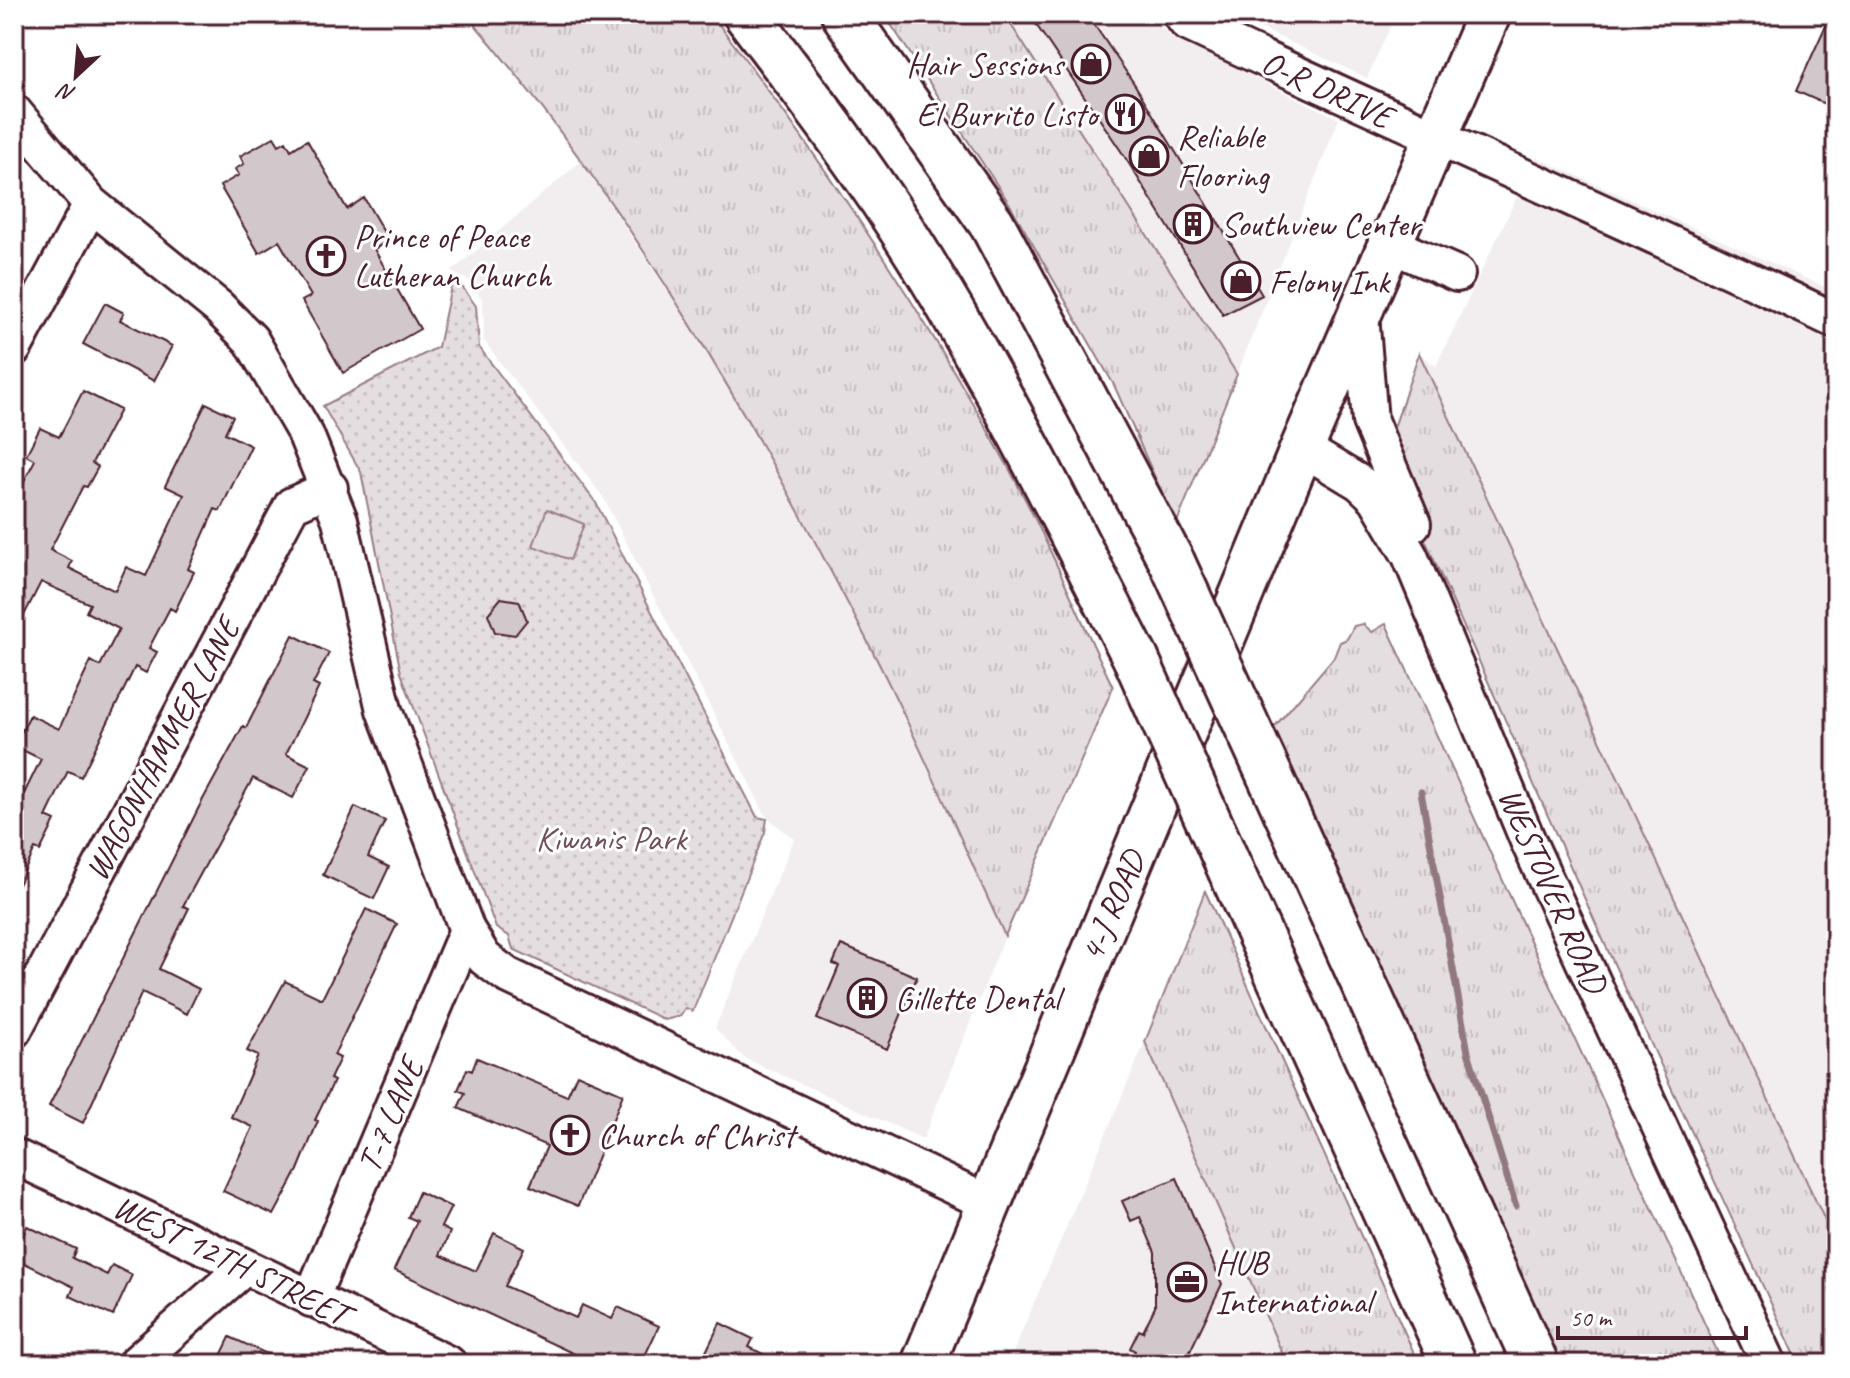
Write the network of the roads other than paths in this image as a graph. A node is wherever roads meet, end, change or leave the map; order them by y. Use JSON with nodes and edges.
{"nodes":[{"id":1,"x":746,"y":14,"type":"edge"},
{"id":2,"x":844,"y":14,"type":"edge"},
{"id":3,"x":1180,"y":14,"type":"edge"},
{"id":4,"x":1489,"y":14,"type":"edge"},
{"id":5,"x":14,"y":112,"type":"edge"},
{"id":6,"x":1433,"y":138,"type":"junction"},
{"id":7,"x":91,"y":204,"type":"junction"},
{"id":8,"x":1391,"y":245,"type":"junction"},
{"id":9,"x":1457,"y":274,"type":"dead end"},
{"id":10,"x":1361,"y":316,"type":"junction"},
{"id":11,"x":1836,"y":321,"type":"edge"},
{"id":12,"x":14,"y":348,"type":"edge"},
{"id":13,"x":1302,"y":448,"type":"junction"},
{"id":14,"x":330,"y":488,"type":"junction"},
{"id":15,"x":1410,"y":556,"type":"junction"},
{"id":16,"x":467,"y":930,"type":"junction"},
{"id":17,"x":22,"y":993,"type":"edge"},
{"id":18,"x":14,"y":1030,"type":"edge"},
{"id":19,"x":14,"y":1156,"type":"edge"},
{"id":20,"x":988,"y":1203,"type":"junction"},
{"id":21,"x":245,"y":1267,"type":"junction"},
{"id":22,"x":311,"y":1299,"type":"junction"},
{"id":23,"x":135,"y":1364,"type":"edge"},
{"id":24,"x":449,"y":1364,"type":"edge"},
{"id":25,"x":923,"y":1364,"type":"edge"},
{"id":26,"x":1454,"y":1364,"type":"edge"},
{"id":27,"x":1536,"y":1364,"type":"edge"},
{"id":28,"x":1769,"y":1364,"type":"edge"}],
"edges":[{"from":1,"to":26,"type":"highway","bridge":true},
{"from":2,"to":27,"type":"highway","bridge":true},
{"from":3,"to":6,"type":"street","name":"O-R DRIVE"},
{"from":4,"to":6,"type":"main road","name":"4-J ROAD"},
{"from":5,"to":7,"type":"street"},
{"from":6,"to":8,"type":"main road","name":"4-J ROAD"},
{"from":6,"to":11,"type":"street","name":"O-R DRIVE"},
{"from":7,"to":12,"type":"street"},
{"from":7,"to":14,"type":"street"},
{"from":8,"to":9,"type":"street"},
{"from":8,"to":10,"type":"main road","name":"4-J ROAD"},
{"from":10,"to":13,"type":"main road","name":"4-J ROAD"},
{"from":10,"to":15,"type":"street"},
{"from":13,"to":15,"type":"street","name":"WESTOVER ROAD"},
{"from":13,"to":20,"type":"main road","name":"4-J ROAD"},
{"from":14,"to":16,"type":"street"},
{"from":14,"to":17,"type":"street","name":"WAGONHAMMER LANE"},
{"from":15,"to":28,"type":"street","name":"WESTOVER ROAD"},
{"from":16,"to":20,"type":"street"},
{"from":16,"to":22,"type":"street","name":"T-7 LANE"},
{"from":17,"to":18,"type":"street","name":"WAGONHAMMER LANE"},
{"from":19,"to":21,"type":"street","name":"WEST 12TH STREET"},
{"from":20,"to":25,"type":"main road","name":"4-J ROAD"},
{"from":21,"to":22,"type":"street","name":"WEST 12TH STREET"},
{"from":21,"to":23,"type":"street"},
{"from":22,"to":24,"type":"street","name":"WEST 12TH STREET"}]}
